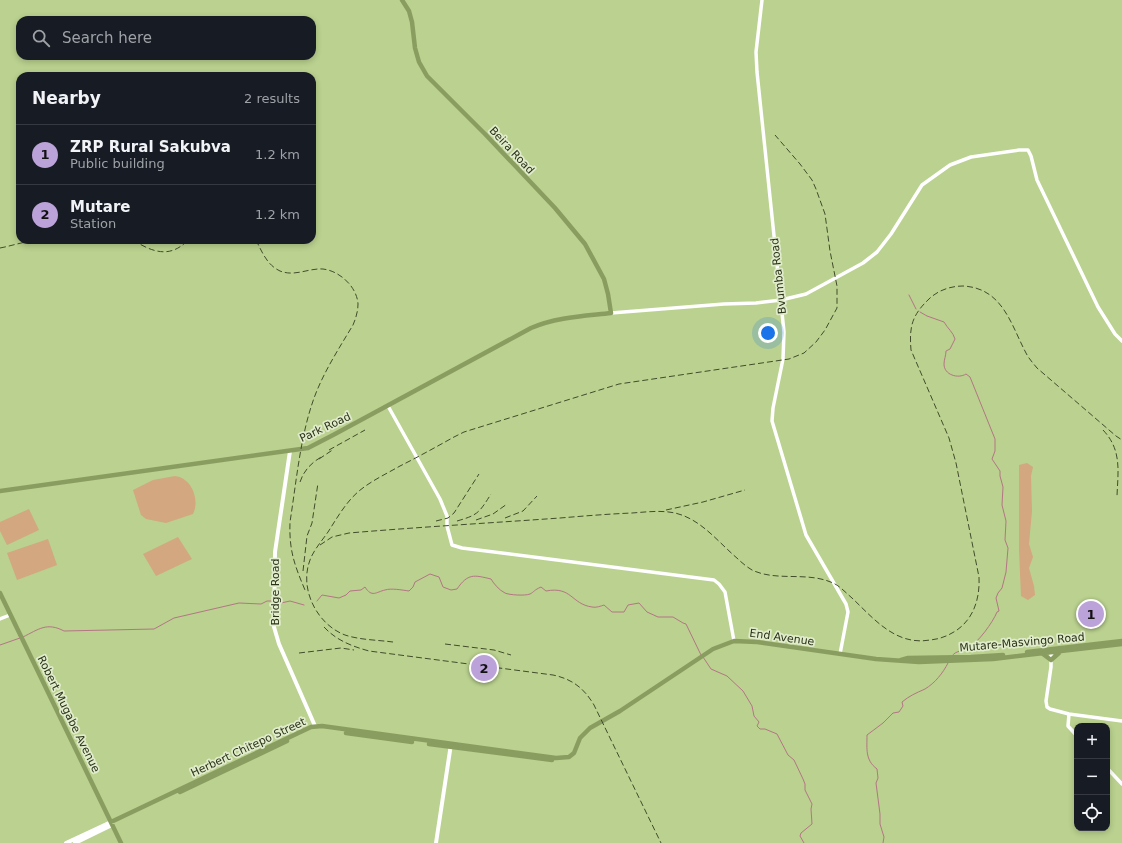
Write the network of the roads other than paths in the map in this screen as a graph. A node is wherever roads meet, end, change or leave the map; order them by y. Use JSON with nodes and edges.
{"nodes":[{"id":1,"x":402,"y":0,"type":"edge"},
{"id":2,"x":762,"y":0,"type":"edge"},
{"id":3,"x":781,"y":300,"type":"junction"},
{"id":4,"x":611,"y":313,"type":"junction"},
{"id":5,"x":1122,"y":341,"type":"edge"},
{"id":6,"x":388,"y":406,"type":"junction"},
{"id":7,"x":290,"y":451,"type":"junction"},
{"id":8,"x":0,"y":491,"type":"edge"},
{"id":9,"x":0,"y":593,"type":"edge"},
{"id":10,"x":10,"y":615,"type":"junction"},
{"id":11,"x":0,"y":619,"type":"edge"},
{"id":12,"x":734,"y":641,"type":"junction"},
{"id":13,"x":1122,"y":641,"type":"edge"},
{"id":14,"x":1122,"y":644,"type":"edge"},
{"id":15,"x":1051,"y":651,"type":"junction"},
{"id":16,"x":1060,"y":652,"type":"junction"},
{"id":17,"x":840,"y":654,"type":"junction"},
{"id":18,"x":1042,"y":654,"type":"junction"},
{"id":19,"x":876,"y":659,"type":"joint"},
{"id":20,"x":1051,"y":660,"type":"junction"},
{"id":21,"x":900,"y":661,"type":"junction"},
{"id":22,"x":1069,"y":714,"type":"junction"},
{"id":23,"x":1122,"y":721,"type":"edge"},
{"id":24,"x":315,"y":726,"type":"junction"},
{"id":25,"x":1074,"y":733,"type":"edge"},
{"id":26,"x":450,"y":745,"type":"junction"},
{"id":27,"x":571,"y":758,"type":"joint"},
{"id":28,"x":1110,"y":771,"type":"edge"},
{"id":29,"x":1122,"y":784,"type":"edge"},
{"id":30,"x":111,"y":824,"type":"junction"},
{"id":31,"x":66,"y":843,"type":"edge"},
{"id":32,"x":75,"y":843,"type":"edge"},
{"id":33,"x":121,"y":843,"type":"edge"},
{"id":34,"x":436,"y":843,"type":"edge"}],
"edges":[{"from":1,"to":4,"type":"highway","name":"Beira Road"},
{"from":2,"to":3,"type":"street","name":"Bvumba Road"},
{"from":3,"to":4,"type":"street"},
{"from":3,"to":5,"type":"street"},
{"from":3,"to":17,"type":"street","name":"Bvumba Road"},
{"from":4,"to":6,"type":"highway","name":"Park Road"},
{"from":6,"to":7,"type":"highway","name":"Park Road"},
{"from":6,"to":12,"type":"street"},
{"from":7,"to":8,"type":"highway","name":"Park Road"},
{"from":7,"to":24,"type":"main road","name":"Bridge Road"},
{"from":9,"to":10,"type":"highway","name":"Robert Mugabe Avenue"},
{"from":10,"to":11,"type":"street"},
{"from":10,"to":30,"type":"highway","name":"Robert Mugabe Avenue"},
{"from":12,"to":17,"type":"highway","name":"End Avenue"},
{"from":12,"to":27,"type":"highway","name":"End Avenue"},
{"from":13,"to":15,"type":"highway","name":"Mutare-Masvingo Road"},
{"from":14,"to":16,"type":"highway","name":"Mutare-Masvingo Road"},
{"from":15,"to":16,"type":"highway","name":"Mutare-Masvingo Road"},
{"from":15,"to":18,"type":"highway","name":"Mutare-Masvingo Road"},
{"from":15,"to":20,"type":"street"},
{"from":15,"to":21,"type":"highway","name":"Mutare-Masvingo Road"},
{"from":16,"to":20,"type":"highway"},
{"from":17,"to":19,"type":"highway","name":"End Avenue"},
{"from":18,"to":20,"type":"highway"},
{"from":18,"to":21,"type":"highway","name":"Mutare-Masvingo Road"},
{"from":19,"to":21,"type":"highway","name":"Mutare-Masvingo Road"},
{"from":20,"to":22,"type":"street"},
{"from":22,"to":23,"type":"street"},
{"from":22,"to":25,"type":"street"},
{"from":24,"to":26,"type":"highway","name":"Herbert Chitepo Street"},
{"from":24,"to":30,"type":"highway","name":"Herbert Chitepo Street"},
{"from":26,"to":27,"type":"highway","name":"Herbert Chitepo Street"},
{"from":26,"to":30,"type":"highway","name":"Herbert Chitepo Street"},
{"from":26,"to":34,"type":"main road"},
{"from":28,"to":29,"type":"street"},
{"from":30,"to":31,"type":"main road","name":"Herbert Chitepo Street"},
{"from":30,"to":32,"type":"main road","name":"Herbert Chitepo Street"},
{"from":30,"to":33,"type":"highway","name":"Robert Mugabe Avenue"}]}
